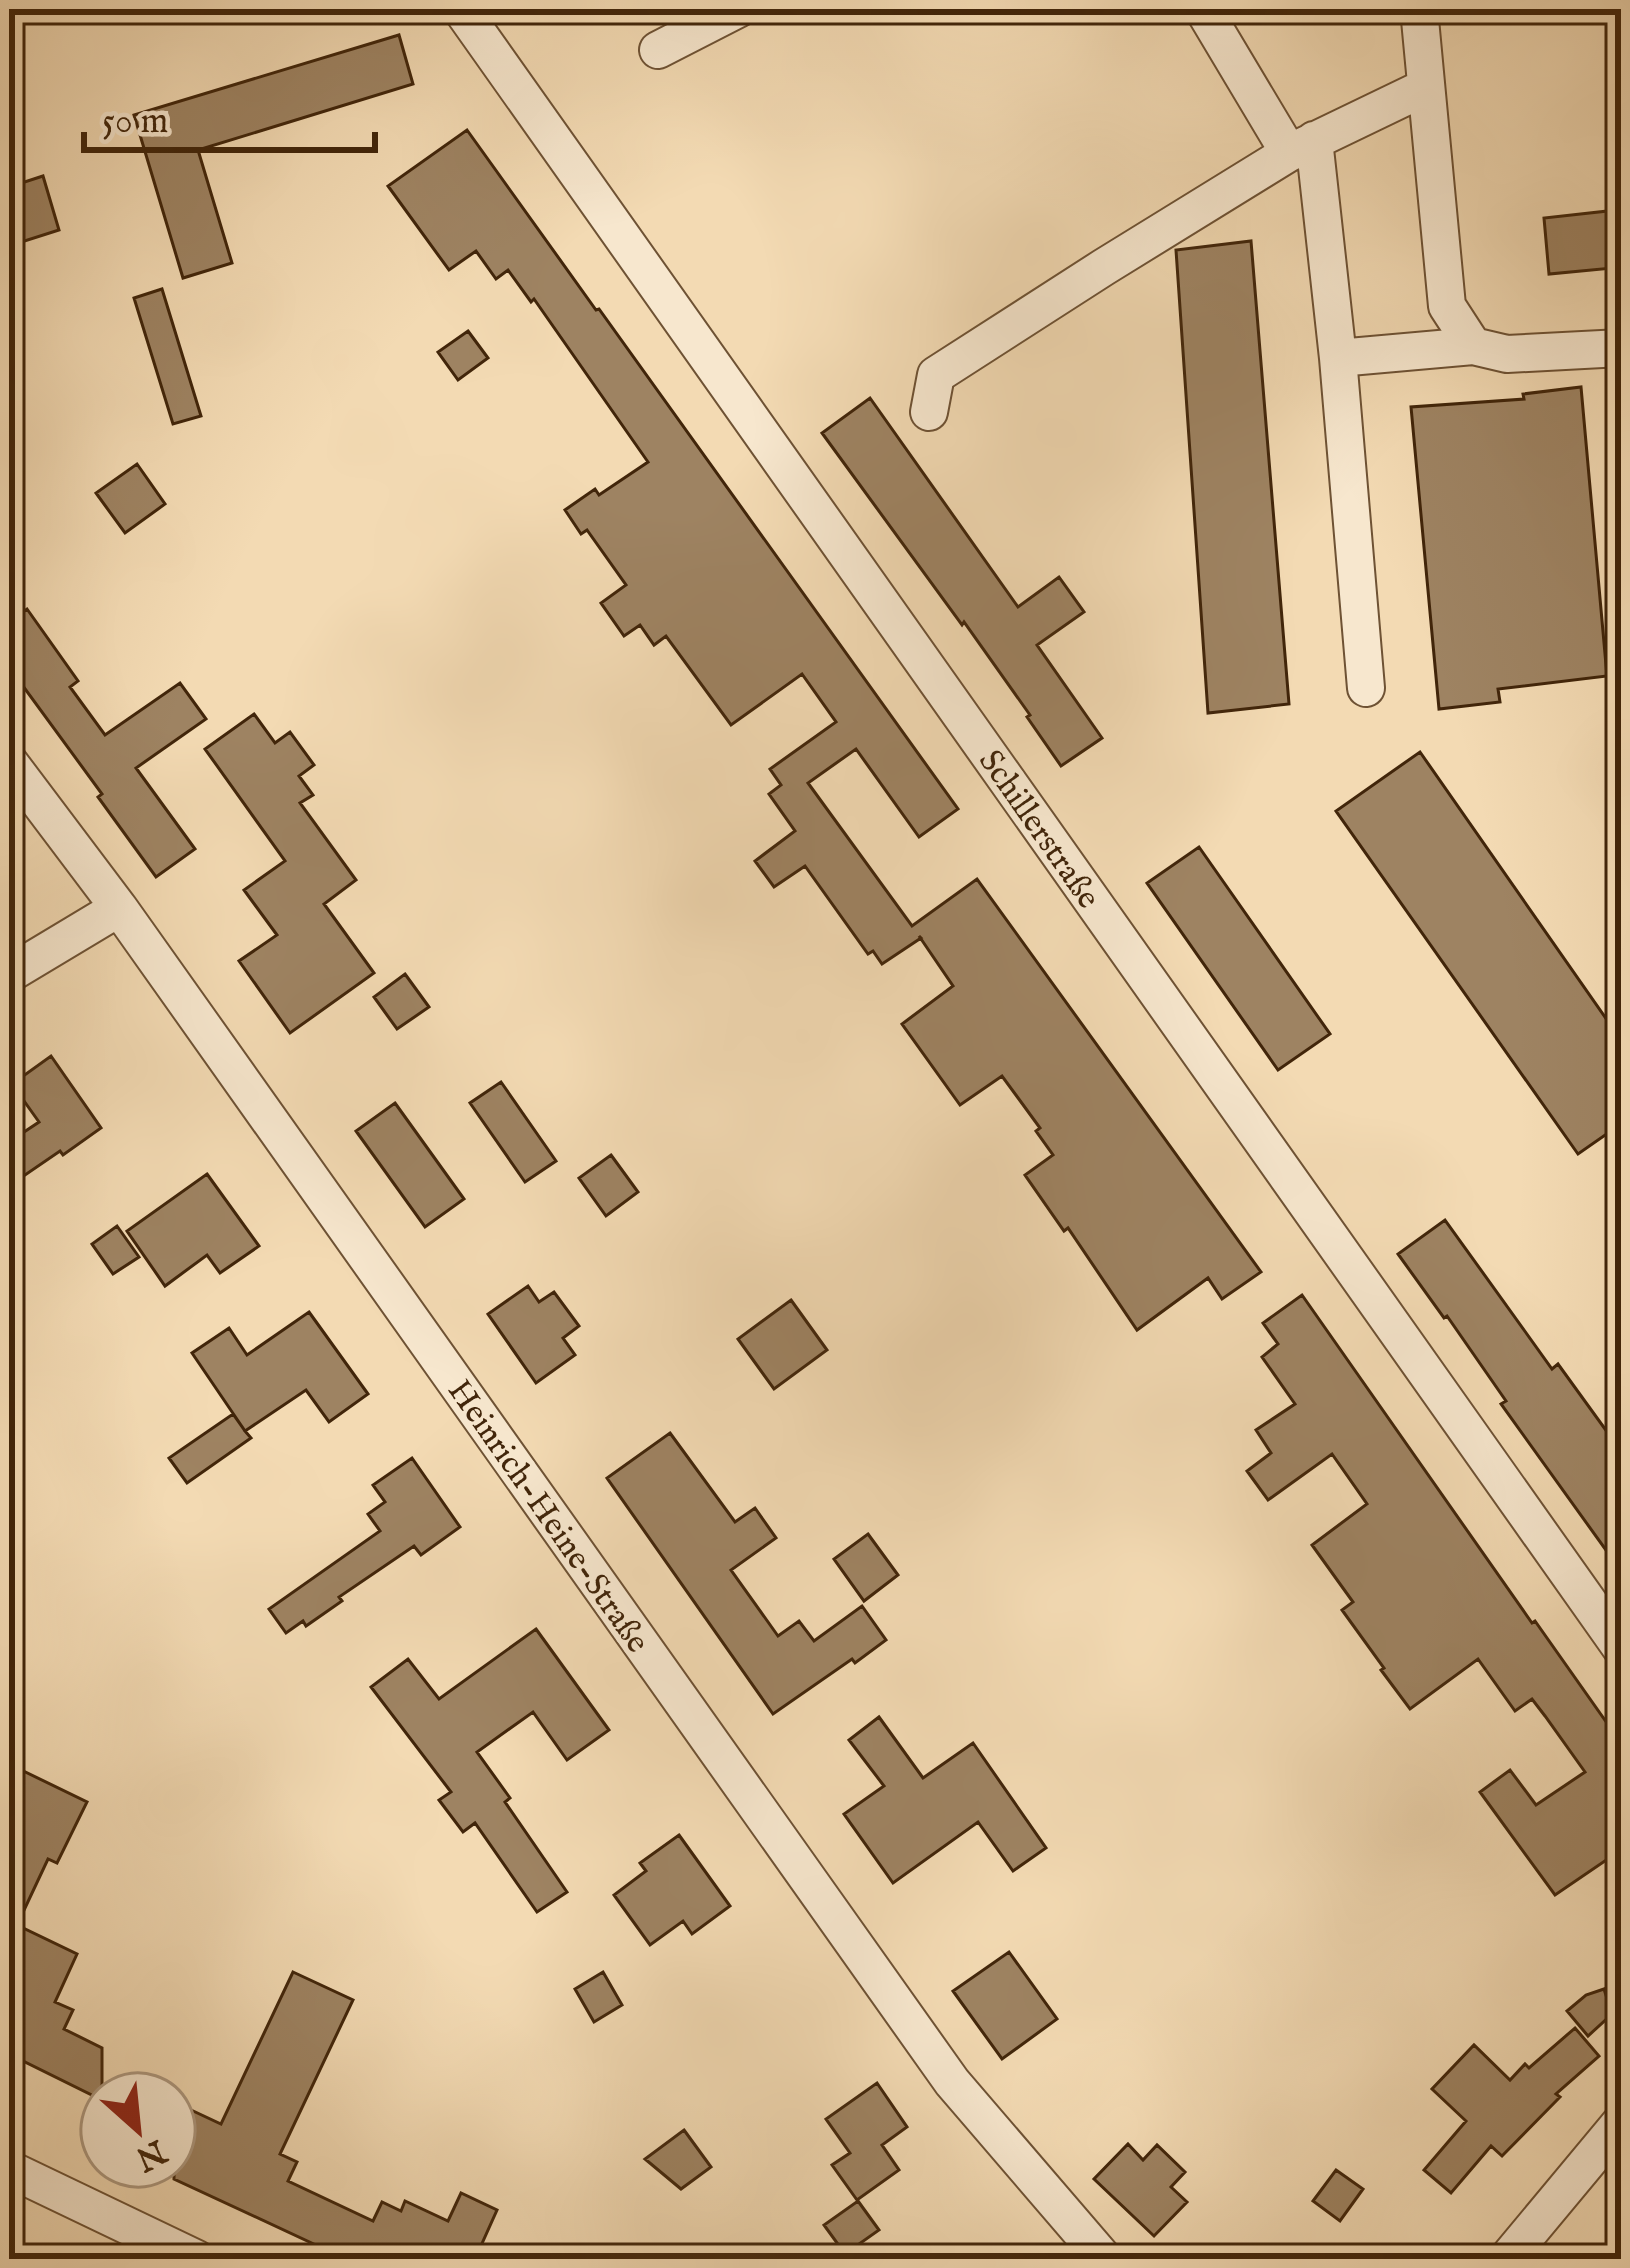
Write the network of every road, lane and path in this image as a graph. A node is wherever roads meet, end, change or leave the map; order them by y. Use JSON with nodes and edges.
{"nodes":[{"id":1,"x":461,"y":9,"type":"edge"},
{"id":2,"x":737,"y":9,"type":"edge"},
{"id":3,"x":1203,"y":9,"type":"edge"},
{"id":4,"x":1419,"y":9,"type":"edge"},
{"id":5,"x":658,"y":50,"type":"dead end"},
{"id":6,"x":1426,"y":87,"type":"junction"},
{"id":7,"x":1301,"y":146,"type":"junction"},
{"id":8,"x":1473,"y":346,"type":"junction"},
{"id":9,"x":1621,"y":349,"type":"edge"},
{"id":10,"x":1338,"y":358,"type":"junction"},
{"id":11,"x":928,"y":412,"type":"dead end"},
{"id":12,"x":1366,"y":688,"type":"dead end"},
{"id":13,"x":9,"y":762,"type":"edge"},
{"id":14,"x":119,"y":908,"type":"junction"},
{"id":15,"x":9,"y":974,"type":"edge"},
{"id":16,"x":1621,"y":1648,"type":"edge"},
{"id":17,"x":1621,"y":2122,"type":"edge"},
{"id":18,"x":9,"y":2169,"type":"edge"},
{"id":19,"x":197,"y":2259,"type":"edge"},
{"id":20,"x":1104,"y":2259,"type":"edge"},
{"id":21,"x":1507,"y":2259,"type":"edge"}],
"edges":[{"from":1,"to":16,"type":"street","name":"Schillerstraße"},
{"from":2,"to":5,"type":"street"},
{"from":3,"to":7,"type":"street"},
{"from":4,"to":6,"type":"street"},
{"from":6,"to":7,"type":"street"},
{"from":6,"to":8,"type":"street"},
{"from":7,"to":10,"type":"street"},
{"from":7,"to":11,"type":"street"},
{"from":8,"to":9,"type":"street"},
{"from":8,"to":10,"type":"street"},
{"from":10,"to":12,"type":"street"},
{"from":13,"to":14,"type":"street","name":"Heinrich-Heine-Straße"},
{"from":14,"to":15,"type":"street"},
{"from":14,"to":20,"type":"street","name":"Heinrich-Heine-Straße"},
{"from":17,"to":21,"type":"street"},
{"from":18,"to":19,"type":"street"}]}
